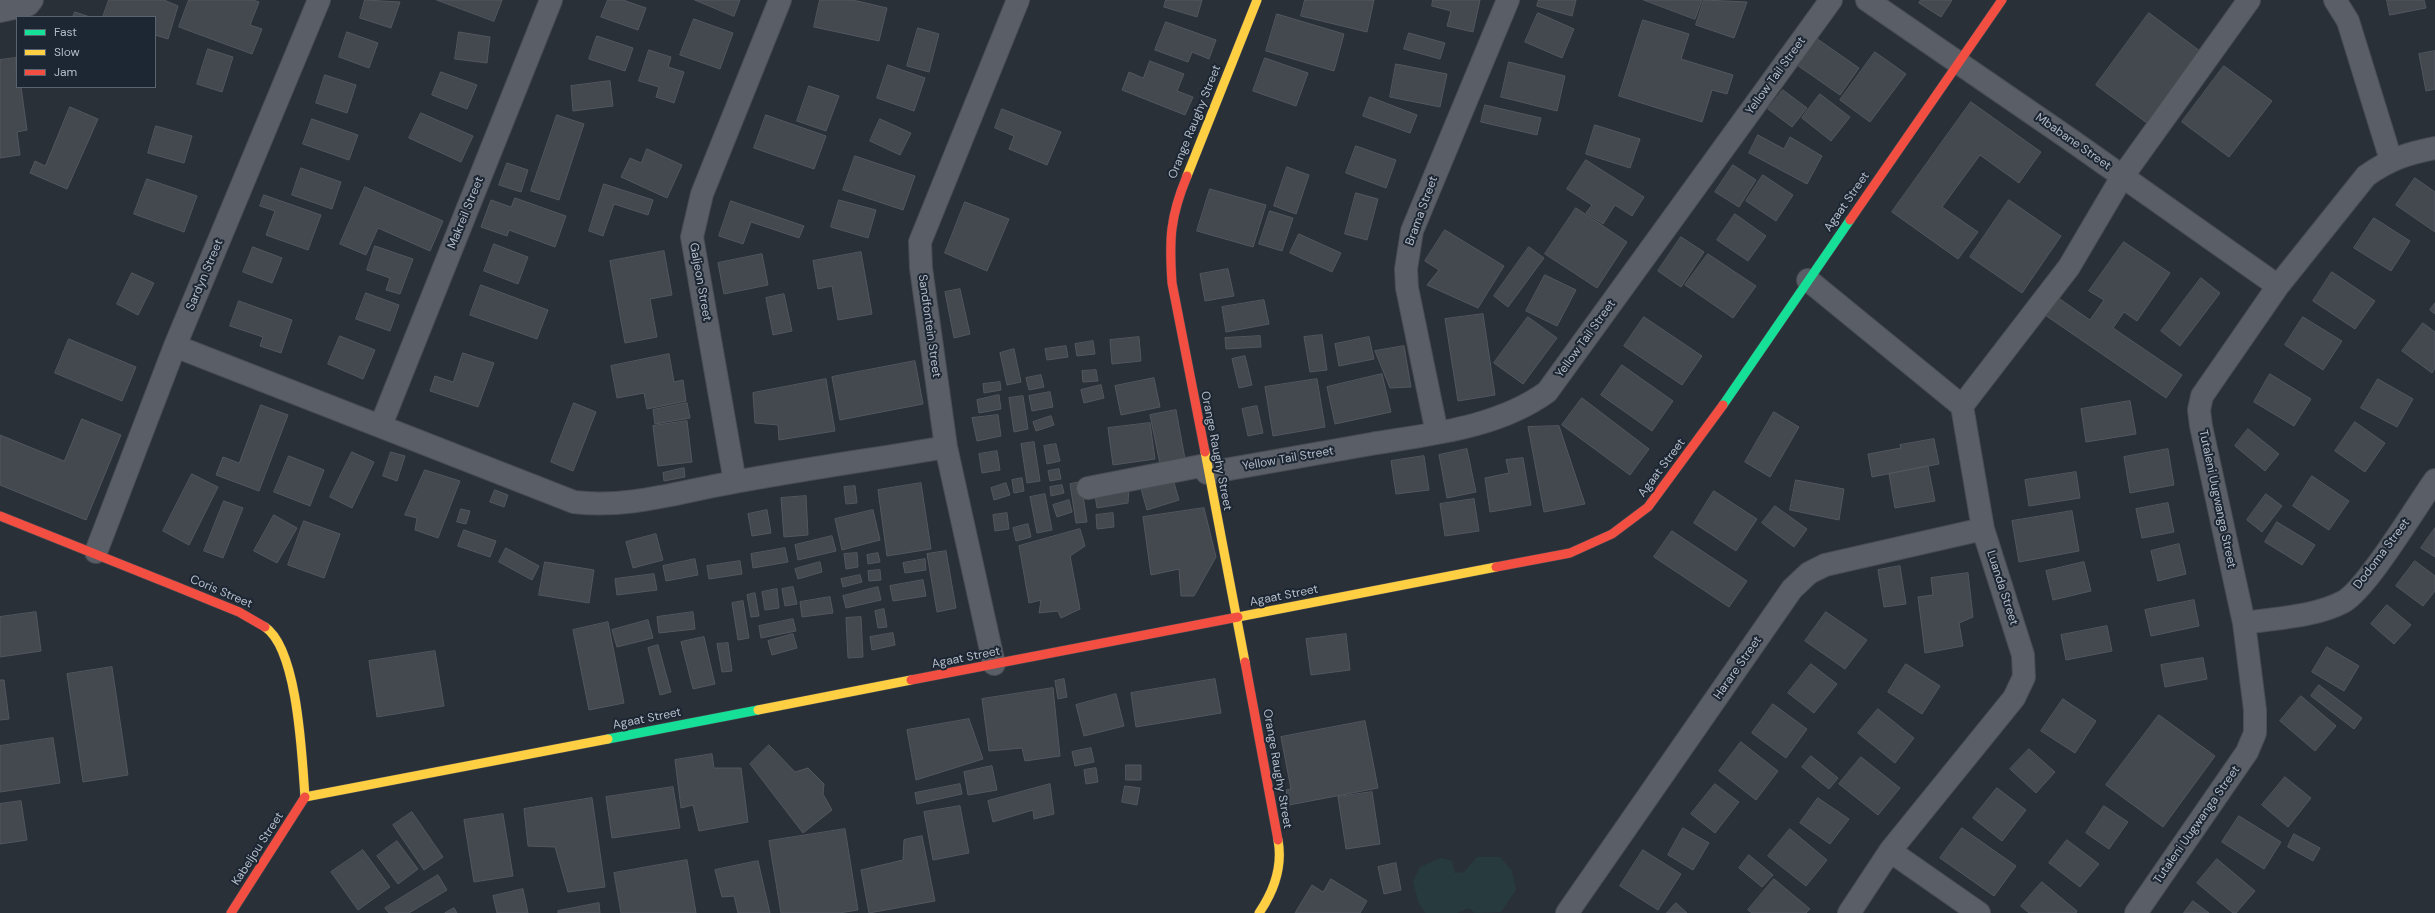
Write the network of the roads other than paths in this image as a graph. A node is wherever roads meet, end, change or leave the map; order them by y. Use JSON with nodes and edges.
{"nodes":[{"id":1,"x":32,"y":0,"type":"edge"},
{"id":2,"x":319,"y":0,"type":"edge"},
{"id":3,"x":551,"y":0,"type":"edge"},
{"id":4,"x":780,"y":0,"type":"edge"},
{"id":5,"x":1018,"y":0,"type":"edge"},
{"id":6,"x":1256,"y":0,"type":"edge"},
{"id":7,"x":1508,"y":0,"type":"edge"},
{"id":8,"x":1831,"y":0,"type":"edge"},
{"id":9,"x":1867,"y":0,"type":"edge"},
{"id":10,"x":2002,"y":0,"type":"edge"},
{"id":11,"x":2249,"y":0,"type":"edge"},
{"id":12,"x":2336,"y":0,"type":"edge"},
{"id":13,"x":0,"y":11,"type":"edge"},
{"id":14,"x":1958,"y":62,"type":"junction"},
{"id":15,"x":2435,"y":148,"type":"edge"},
{"id":16,"x":2391,"y":160,"type":"junction"},
{"id":17,"x":2122,"y":177,"type":"junction"},
{"id":18,"x":1808,"y":280,"type":"junction"},
{"id":19,"x":2278,"y":286,"type":"junction"},
{"id":20,"x":175,"y":346,"type":"junction"},
{"id":21,"x":1962,"y":406,"type":"junction"},
{"id":22,"x":381,"y":425,"type":"junction"},
{"id":23,"x":1437,"y":433,"type":"junction"},
{"id":24,"x":946,"y":447,"type":"junction"},
{"id":25,"x":1206,"y":469,"type":"junction"},
{"id":26,"x":2435,"y":480,"type":"edge"},
{"id":27,"x":735,"y":482,"type":"junction"},
{"id":28,"x":1088,"y":488,"type":"dead end"},
{"id":29,"x":0,"y":516,"type":"edge"},
{"id":30,"x":1983,"y":529,"type":"junction"},
{"id":31,"x":96,"y":552,"type":"junction"},
{"id":32,"x":1237,"y":617,"type":"junction"},
{"id":33,"x":2244,"y":623,"type":"junction"},
{"id":34,"x":994,"y":664,"type":"junction"},
{"id":35,"x":305,"y":797,"type":"junction"},
{"id":36,"x":1890,"y":852,"type":"junction"},
{"id":37,"x":231,"y":913,"type":"edge"},
{"id":38,"x":1260,"y":913,"type":"edge"},
{"id":39,"x":1567,"y":913,"type":"edge"},
{"id":40,"x":1849,"y":913,"type":"edge"},
{"id":41,"x":1979,"y":913,"type":"edge"},
{"id":42,"x":2136,"y":913,"type":"edge"}],
"edges":[{"from":1,"to":13,"type":"street"},
{"from":2,"to":20,"type":"street","name":"Sardyn Street"},
{"from":3,"to":22,"type":"street","name":"Makreil Street"},
{"from":4,"to":27,"type":"street","name":"Galjeon Street"},
{"from":5,"to":24,"type":"street","name":"Sandfontein Street"},
{"from":6,"to":25,"type":"street","name":"Orange Raughy Street"},
{"from":7,"to":23,"type":"street","name":"Brama Street"},
{"from":8,"to":23,"type":"street","name":"Yellow Tail Street"},
{"from":9,"to":14,"type":"street","name":"Mbabane Street"},
{"from":10,"to":14,"type":"street","name":"Agaat Street"},
{"from":11,"to":17,"type":"street"},
{"from":12,"to":16,"type":"street"},
{"from":14,"to":17,"type":"street","name":"Mbabane Street"},
{"from":14,"to":18,"type":"street","name":"Agaat Street"},
{"from":15,"to":16,"type":"street","name":"Tutaleni Uugwanga Street"},
{"from":16,"to":19,"type":"street","name":"Tutaleni Uugwanga Street"},
{"from":17,"to":19,"type":"street","name":"Mbabane Street"},
{"from":17,"to":21,"type":"street"},
{"from":18,"to":21,"type":"street"},
{"from":18,"to":32,"type":"street","name":"Agaat Street"},
{"from":19,"to":33,"type":"street","name":"Tutaleni Uugwanga Street"},
{"from":20,"to":22,"type":"street"},
{"from":20,"to":31,"type":"street","name":"Sardyn Street"},
{"from":21,"to":30,"type":"street","name":"Luanda Street"},
{"from":22,"to":27,"type":"street"},
{"from":23,"to":25,"type":"street","name":"Yellow Tail Street"},
{"from":24,"to":27,"type":"street"},
{"from":24,"to":34,"type":"street","name":"Sandfontein Street"},
{"from":25,"to":28,"type":"street","name":"Yellow Tail Street"},
{"from":25,"to":32,"type":"street","name":"Orange Raughy Street"},
{"from":26,"to":33,"type":"street","name":"Dodoma Street"},
{"from":29,"to":31,"type":"street","name":"Coris Street"},
{"from":30,"to":36,"type":"street","name":"Luanda Street"},
{"from":30,"to":39,"type":"street","name":"Harare Street"},
{"from":31,"to":35,"type":"street","name":"Coris Street"},
{"from":32,"to":34,"type":"street","name":"Agaat Street"},
{"from":32,"to":38,"type":"street","name":"Orange Raughy Street"},
{"from":33,"to":42,"type":"street","name":"Tutaleni Uugwanga Street"},
{"from":34,"to":35,"type":"street","name":"Agaat Street"},
{"from":35,"to":37,"type":"street","name":"Kabeljou Street"},
{"from":36,"to":40,"type":"street","name":"Luanda Street"},
{"from":36,"to":41,"type":"street"}]}
